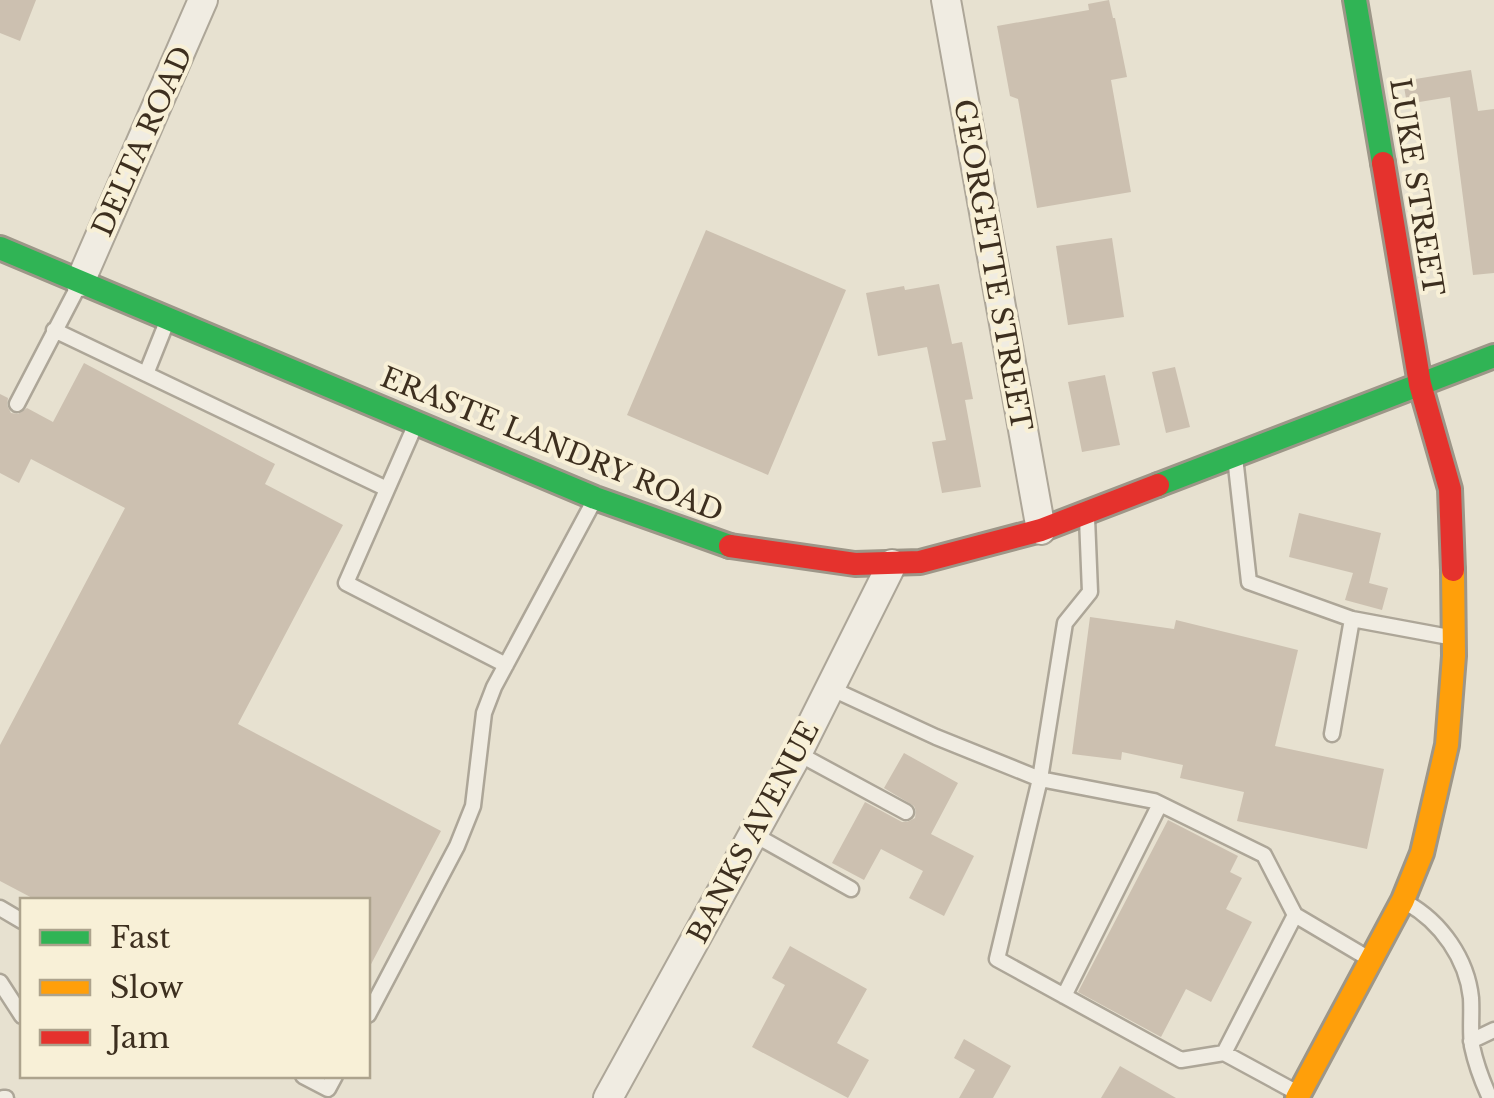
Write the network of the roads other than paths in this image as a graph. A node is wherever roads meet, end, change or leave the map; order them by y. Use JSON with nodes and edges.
{"nodes":[{"id":1,"x":203,"y":0,"type":"edge"},
{"id":2,"x":946,"y":0,"type":"edge"},
{"id":3,"x":1356,"y":0,"type":"edge"},
{"id":4,"x":0,"y":248,"type":"edge"},
{"id":5,"x":80,"y":282,"type":"junction"},
{"id":6,"x":168,"y":319,"type":"junction"},
{"id":7,"x":54,"y":330,"type":"junction"},
{"id":8,"x":1494,"y":356,"type":"edge"},
{"id":9,"x":146,"y":374,"type":"junction"},
{"id":10,"x":1420,"y":384,"type":"junction"},
{"id":11,"x":17,"y":404,"type":"dead end"},
{"id":12,"x":417,"y":423,"type":"junction"},
{"id":13,"x":1235,"y":455,"type":"junction"},
{"id":14,"x":388,"y":490,"type":"junction"},
{"id":15,"x":595,"y":498,"type":"junction"},
{"id":16,"x":1087,"y":512,"type":"junction"},
{"id":17,"x":1041,"y":530,"type":"junction"},
{"id":18,"x":892,"y":564,"type":"junction"},
{"id":19,"x":1352,"y":619,"type":"junction"},
{"id":20,"x":1454,"y":638,"type":"junction"},
{"id":21,"x":506,"y":664,"type":"junction"},
{"id":22,"x":830,"y":688,"type":"junction"},
{"id":23,"x":1332,"y":734,"type":"dead end"},
{"id":24,"x":797,"y":753,"type":"junction"},
{"id":25,"x":1040,"y":779,"type":"junction"},
{"id":26,"x":1160,"y":804,"type":"junction"},
{"id":27,"x":906,"y":812,"type":"dead end"},
{"id":28,"x":753,"y":834,"type":"junction"},
{"id":29,"x":851,"y":889,"type":"dead end"},
{"id":30,"x":1402,"y":900,"type":"junction"},
{"id":31,"x":1295,"y":915,"type":"junction"},
{"id":32,"x":1371,"y":960,"type":"junction"},
{"id":33,"x":0,"y":982,"type":"edge"},
{"id":34,"x":1064,"y":996,"type":"junction"},
{"id":35,"x":370,"y":1011,"type":"edge"},
{"id":36,"x":20,"y":1013,"type":"edge"},
{"id":37,"x":1494,"y":1030,"type":"edge"},
{"id":38,"x":1471,"y":1041,"type":"junction"},
{"id":39,"x":1224,"y":1053,"type":"junction"},
{"id":40,"x":307,"y":1078,"type":"edge"},
{"id":41,"x":335,"y":1078,"type":"edge"},
{"id":42,"x":1298,"y":1096,"type":"edge"},
{"id":43,"x":608,"y":1098,"type":"edge"},
{"id":44,"x":1490,"y":1098,"type":"edge"}],
"edges":[{"from":1,"to":5,"type":"street","name":"DELTA ROAD"},
{"from":2,"to":17,"type":"street","name":"GEORGETTE STREET"},
{"from":3,"to":10,"type":"street","name":"LUKE STREET"},
{"from":4,"to":5,"type":"street","name":"ERASTE LANDRY ROAD"},
{"from":5,"to":6,"type":"street","name":"ERASTE LANDRY ROAD"},
{"from":5,"to":7,"type":"lane"},
{"from":6,"to":9,"type":"lane"},
{"from":6,"to":12,"type":"street","name":"ERASTE LANDRY ROAD"},
{"from":7,"to":9,"type":"lane"},
{"from":7,"to":11,"type":"lane"},
{"from":8,"to":10,"type":"street","name":"ERASTE LANDRY ROAD"},
{"from":9,"to":14,"type":"lane"},
{"from":10,"to":13,"type":"street","name":"ERASTE LANDRY ROAD"},
{"from":10,"to":20,"type":"street","name":"LUKE STREET"},
{"from":12,"to":14,"type":"lane"},
{"from":12,"to":15,"type":"street","name":"ERASTE LANDRY ROAD"},
{"from":13,"to":16,"type":"street","name":"ERASTE LANDRY ROAD"},
{"from":13,"to":19,"type":"lane"},
{"from":14,"to":21,"type":"lane"},
{"from":15,"to":18,"type":"street","name":"ERASTE LANDRY ROAD"},
{"from":15,"to":21,"type":"lane"},
{"from":16,"to":17,"type":"street","name":"ERASTE LANDRY ROAD"},
{"from":16,"to":25,"type":"lane"},
{"from":17,"to":18,"type":"street","name":"ERASTE LANDRY ROAD"},
{"from":18,"to":22,"type":"street","name":"BANKS AVENUE"},
{"from":19,"to":20,"type":"lane"},
{"from":19,"to":23,"type":"lane"},
{"from":20,"to":30,"type":"street","name":"LUKE STREET"},
{"from":21,"to":35,"type":"lane"},
{"from":22,"to":24,"type":"street","name":"BANKS AVENUE"},
{"from":22,"to":25,"type":"lane"},
{"from":24,"to":27,"type":"lane"},
{"from":24,"to":28,"type":"street","name":"BANKS AVENUE"},
{"from":25,"to":26,"type":"lane"},
{"from":25,"to":34,"type":"lane"},
{"from":26,"to":31,"type":"lane"},
{"from":26,"to":34,"type":"lane"},
{"from":28,"to":29,"type":"lane"},
{"from":28,"to":43,"type":"street","name":"BANKS AVENUE"},
{"from":30,"to":32,"type":"street","name":"LUKE STREET"},
{"from":30,"to":38,"type":"lane"},
{"from":31,"to":32,"type":"lane"},
{"from":31,"to":39,"type":"lane"},
{"from":32,"to":42,"type":"street","name":"LUKE STREET"},
{"from":33,"to":36,"type":"lane"},
{"from":34,"to":39,"type":"lane"},
{"from":37,"to":38,"type":"lane"},
{"from":38,"to":44,"type":"lane"},
{"from":39,"to":42,"type":"lane"},
{"from":40,"to":41,"type":"lane"}]}
